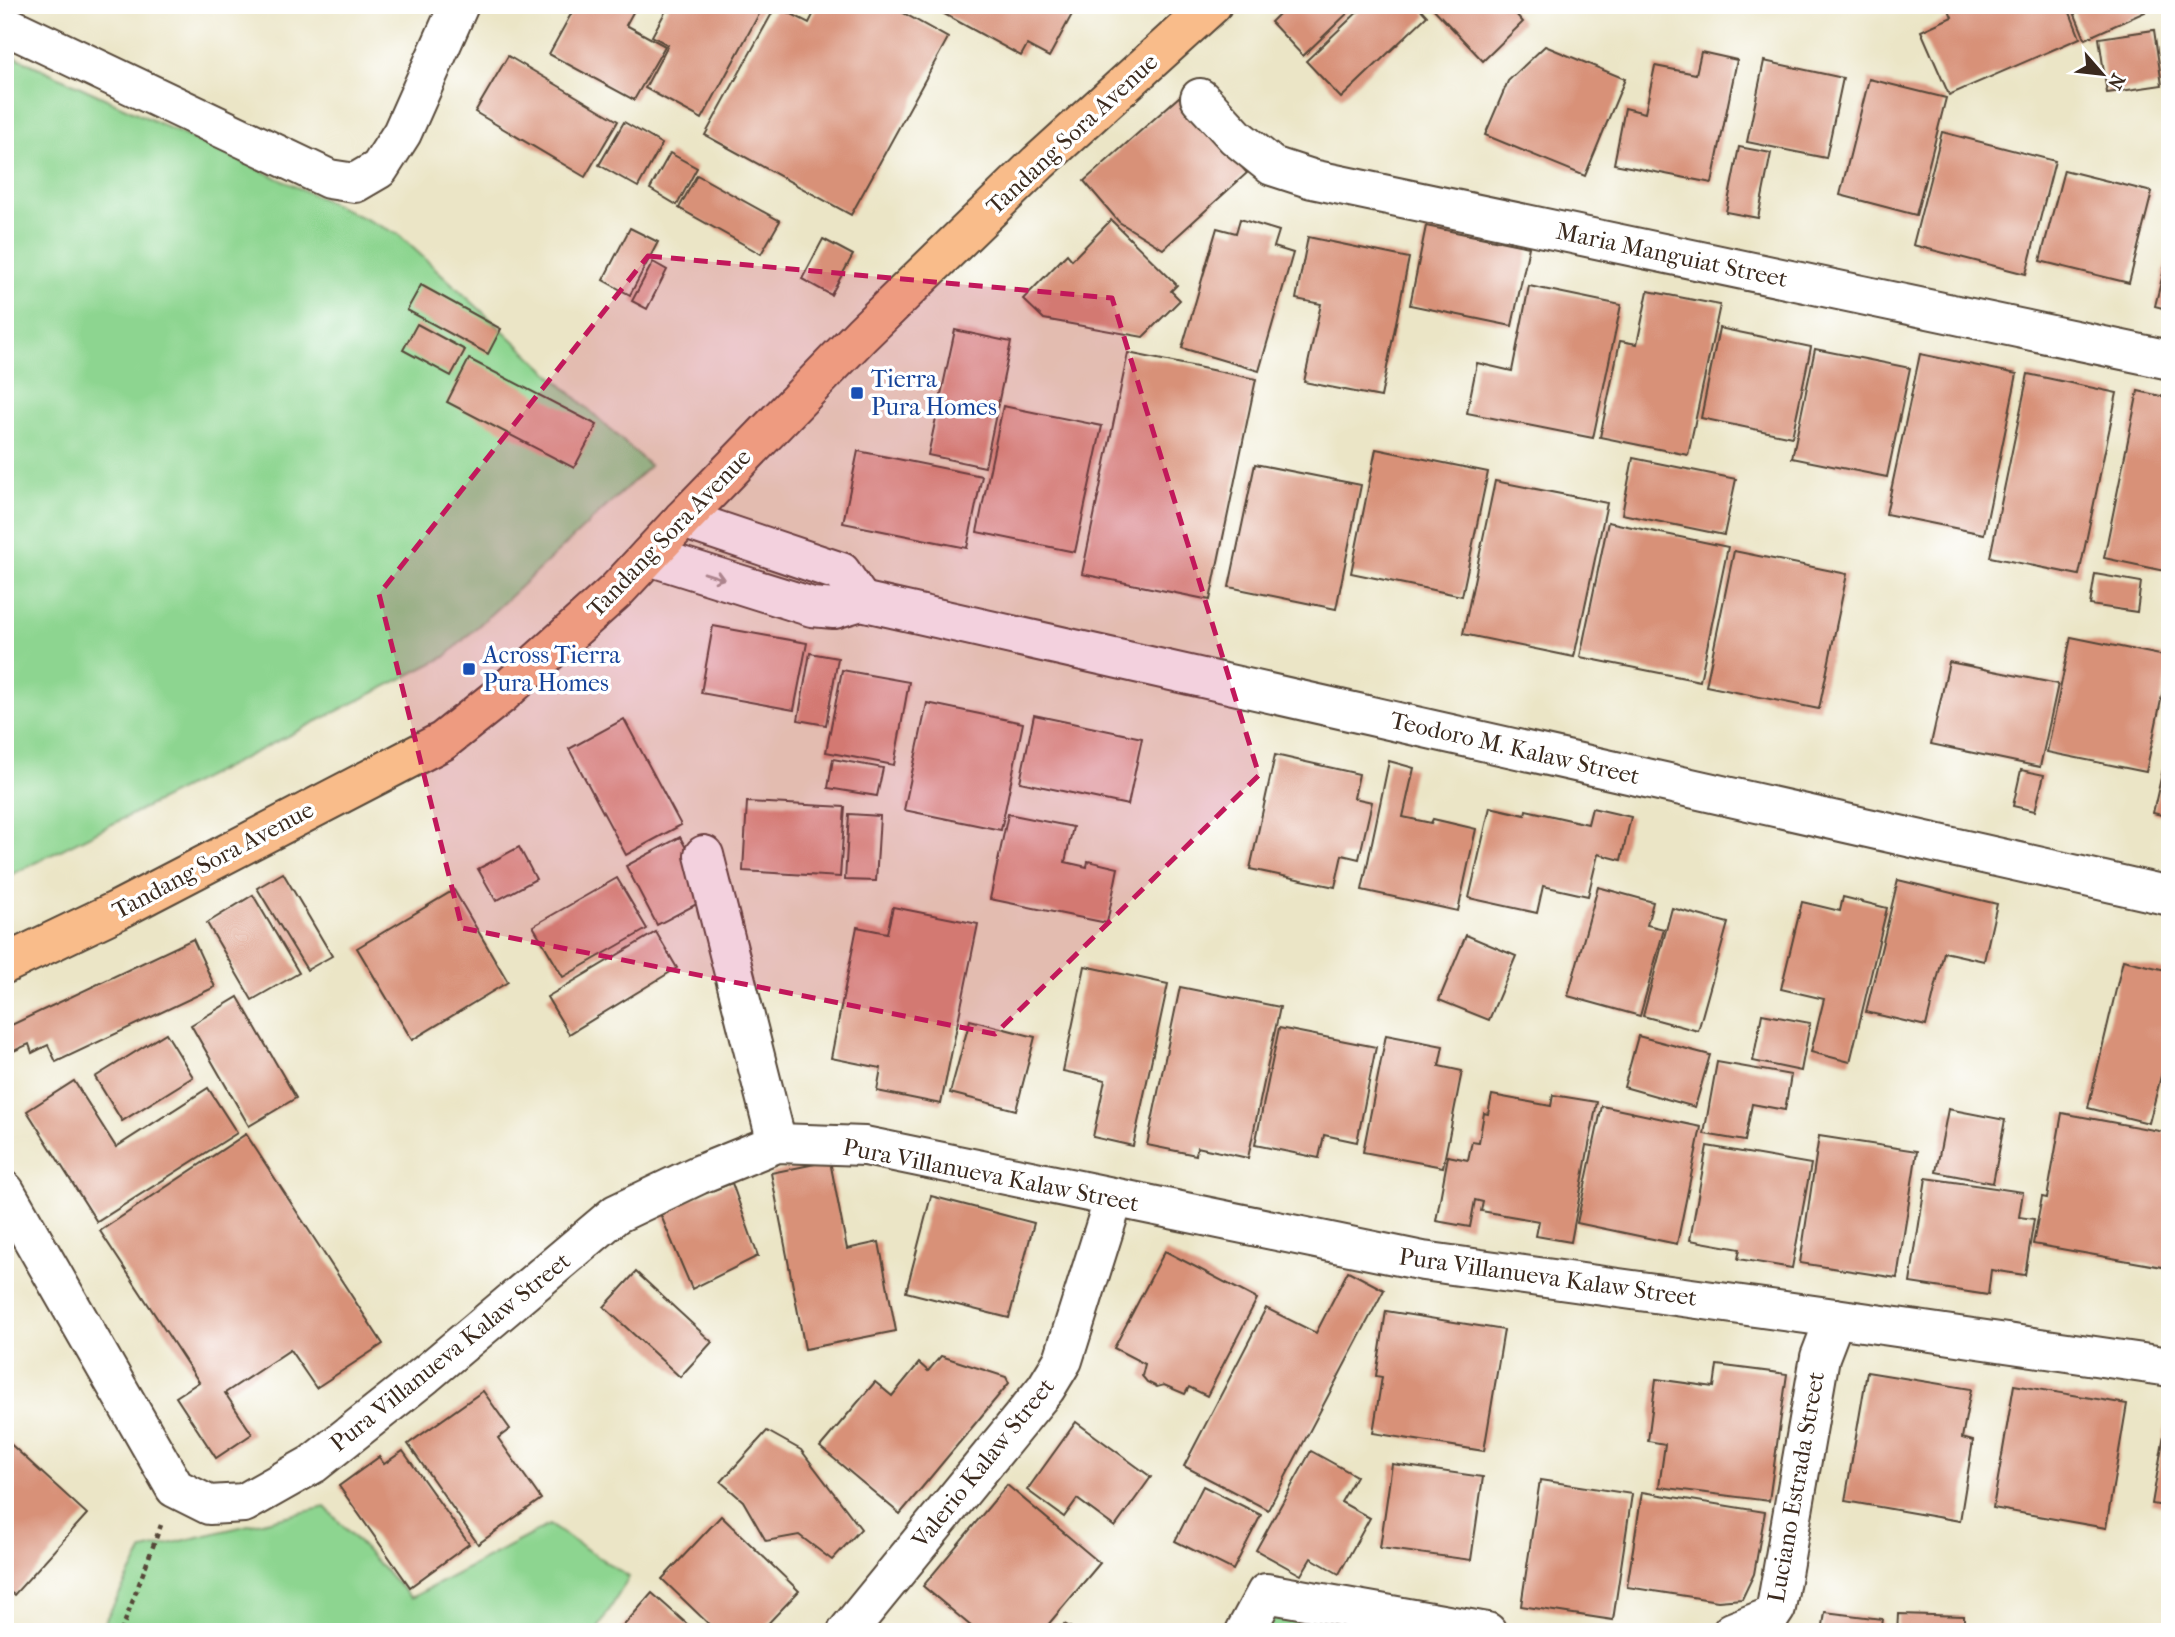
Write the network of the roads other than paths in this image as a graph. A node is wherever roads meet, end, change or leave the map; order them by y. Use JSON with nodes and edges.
{"nodes":[{"id":1,"x":459,"y":5,"type":"edge"},
{"id":2,"x":1212,"y":5,"type":"edge"},
{"id":3,"x":5,"y":25,"type":"edge"},
{"id":4,"x":1200,"y":98,"type":"dead end"},
{"id":5,"x":2170,"y":360,"type":"edge"},
{"id":6,"x":682,"y":519,"type":"junction"},
{"id":7,"x":649,"y":556,"type":"junction"},
{"id":8,"x":861,"y":601,"type":"junction"},
{"id":9,"x":704,"y":855,"type":"dead end"},
{"id":10,"x":2170,"y":896,"type":"edge"},
{"id":11,"x":5,"y":964,"type":"edge"},
{"id":12,"x":777,"y":1143,"type":"junction"},
{"id":13,"x":5,"y":1191,"type":"edge"},
{"id":14,"x":1114,"y":1198,"type":"junction"},
{"id":15,"x":1835,"y":1318,"type":"junction"},
{"id":16,"x":2170,"y":1367,"type":"edge"},
{"id":17,"x":847,"y":1632,"type":"edge"},
{"id":18,"x":1245,"y":1632,"type":"edge"},
{"id":19,"x":1487,"y":1632,"type":"edge"},
{"id":20,"x":1732,"y":1632,"type":"edge"}],
"edges":[{"from":1,"to":3,"type":"street"},
{"from":2,"to":6,"type":"main road","name":"Tandang Sora Avenue"},
{"from":4,"to":5,"type":"street","name":"Maria Manguiat Street"},
{"from":6,"to":7,"type":"main road","name":"Tandang Sora Avenue"},
{"from":6,"to":8,"type":"street"},
{"from":7,"to":8,"type":"street","name":"Teodoro M. Kalaw Street","one_way":true},
{"from":7,"to":11,"type":"main road","name":"Tandang Sora Avenue"},
{"from":8,"to":10,"type":"street","name":"Teodoro M. Kalaw Street"},
{"from":9,"to":12,"type":"street"},
{"from":12,"to":13,"type":"street","name":"Pura Villanueva Kalaw Street"},
{"from":12,"to":14,"type":"street","name":"Pura Villanueva Kalaw Street"},
{"from":14,"to":15,"type":"street","name":"Pura Villanueva Kalaw Street"},
{"from":14,"to":17,"type":"street","name":"Valerio Kalaw Street"},
{"from":15,"to":16,"type":"street","name":"Pura Villanueva Kalaw Street"},
{"from":15,"to":20,"type":"street","name":"Luciano Estrada Street"},
{"from":18,"to":19,"type":"street"}]}
